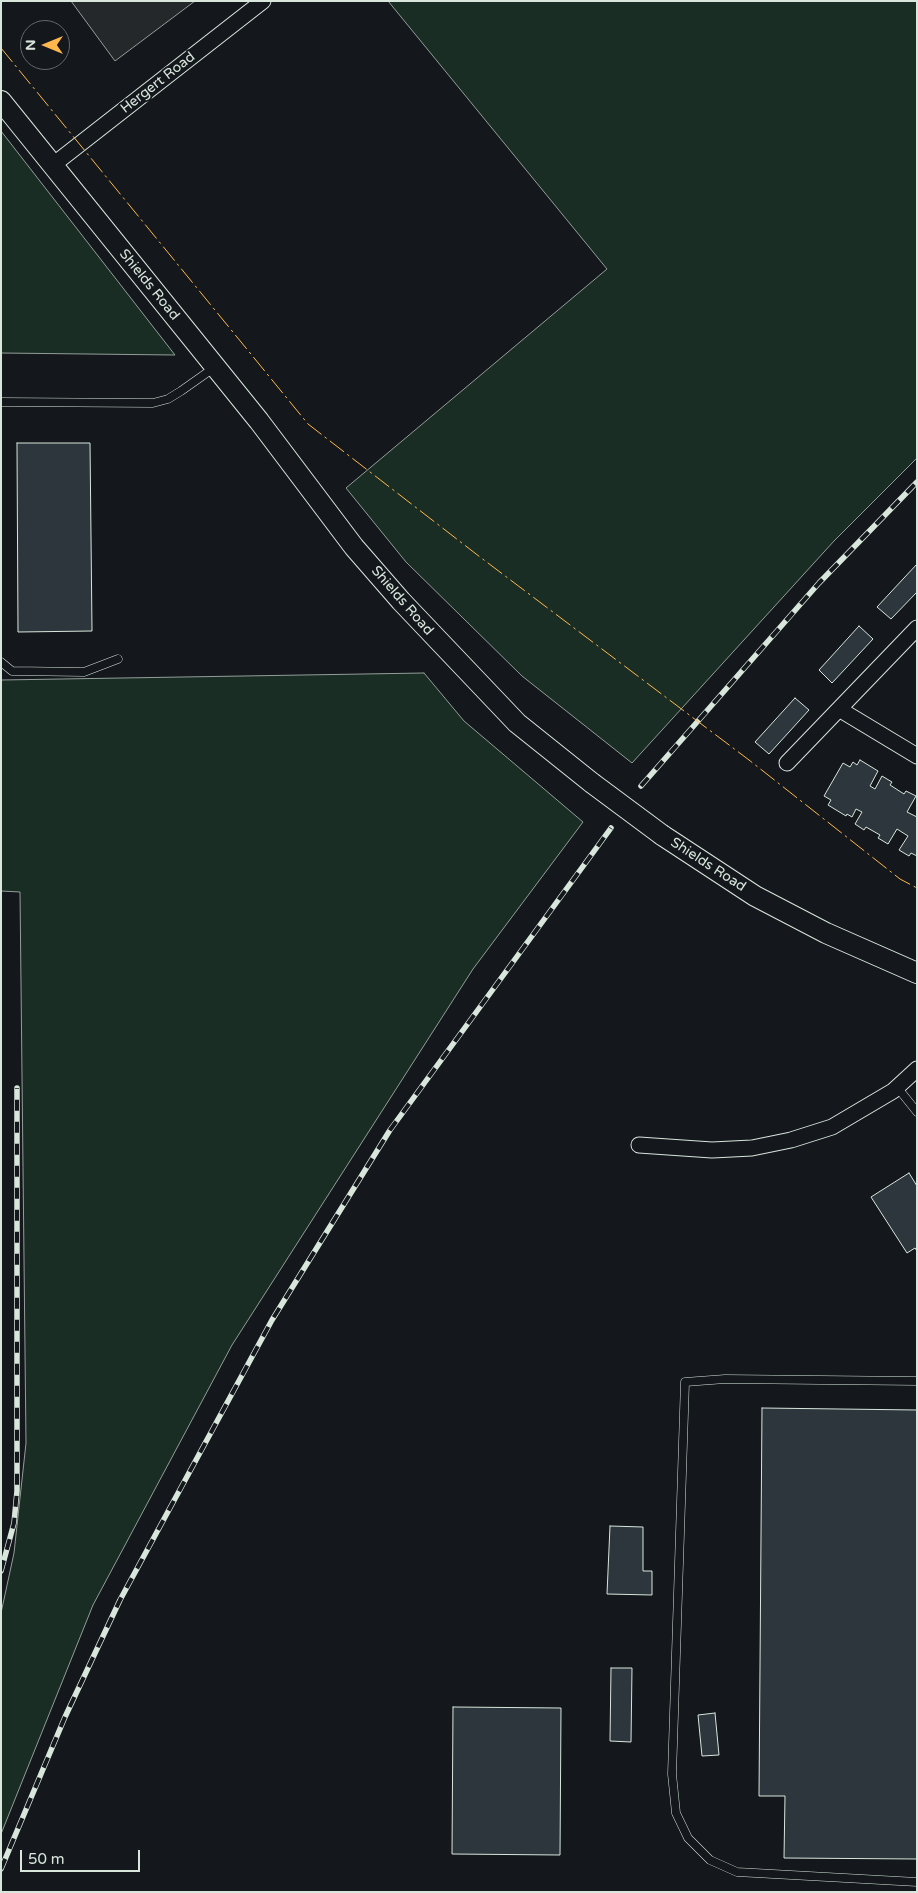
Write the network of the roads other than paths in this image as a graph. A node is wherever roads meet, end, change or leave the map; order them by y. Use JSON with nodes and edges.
{"nodes":[{"id":1,"x":263,"y":1,"type":"edge"},
{"id":2,"x":1,"y":101,"type":"edge"},
{"id":3,"x":53,"y":165,"type":"junction"},
{"id":4,"x":215,"y":367,"type":"junction"},
{"id":5,"x":1,"y":402,"type":"edge"},
{"id":6,"x":917,"y":628,"type":"edge"},
{"id":7,"x":118,"y":659,"type":"dead end"},
{"id":8,"x":1,"y":662,"type":"edge"},
{"id":9,"x":839,"y":709,"type":"junction"},
{"id":10,"x":917,"y":756,"type":"edge"},
{"id":11,"x":787,"y":763,"type":"dead end"},
{"id":12,"x":917,"y":973,"type":"edge"},
{"id":13,"x":917,"y":1069,"type":"edge"},
{"id":14,"x":897,"y":1087,"type":"junction"},
{"id":15,"x":917,"y":1112,"type":"edge"},
{"id":16,"x":639,"y":1146,"type":"dead end"},
{"id":17,"x":917,"y":1381,"type":"edge"},
{"id":18,"x":917,"y":1882,"type":"edge"}],
"edges":[{"from":1,"to":3,"type":"street","name":"Hergert Road"},
{"from":2,"to":3,"type":"street","name":"Shields Road"},
{"from":3,"to":4,"type":"street","name":"Shields Road"},
{"from":4,"to":5,"type":"lane"},
{"from":4,"to":12,"type":"street","name":"Shields Road","bridge":true},
{"from":6,"to":9,"type":"street"},
{"from":7,"to":8,"type":"lane"},
{"from":9,"to":10,"type":"street"},
{"from":9,"to":11,"type":"street"},
{"from":13,"to":14,"type":"street"},
{"from":14,"to":15,"type":"lane"},
{"from":14,"to":16,"type":"street"},
{"from":17,"to":18,"type":"lane"}]}
